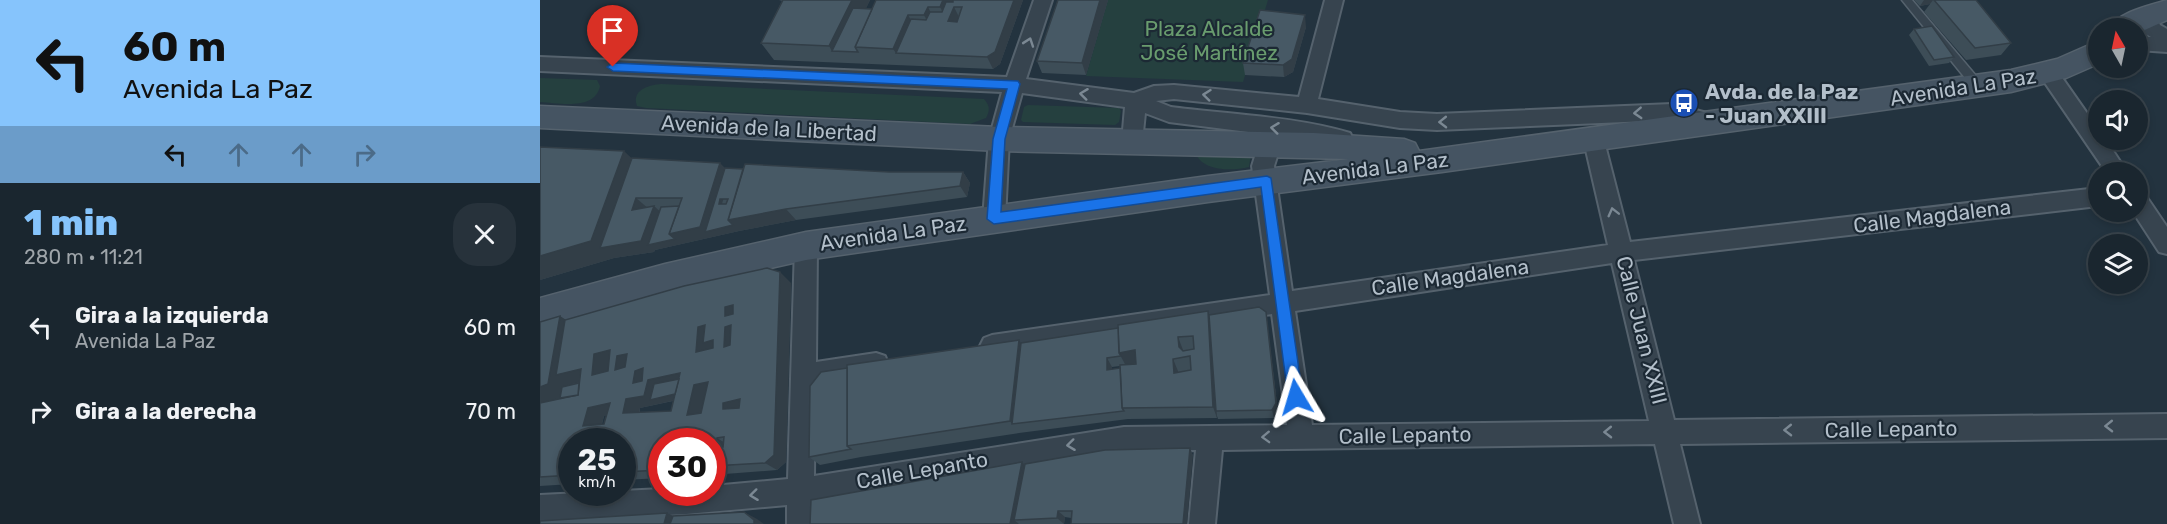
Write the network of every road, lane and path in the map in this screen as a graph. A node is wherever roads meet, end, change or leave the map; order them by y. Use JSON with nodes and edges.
{"nodes":[{"id":1,"x":1043,"y":0,"type":"edge"},
{"id":2,"x":1334,"y":0,"type":"edge"},
{"id":3,"x":1907,"y":0,"type":"edge"},
{"id":4,"x":2148,"y":21,"type":"edge"},
{"id":5,"x":2167,"y":39,"type":"edge"},
{"id":6,"x":2148,"y":44,"type":"edge"},
{"id":7,"x":2167,"y":45,"type":"edge"},
{"id":8,"x":2088,"y":58,"type":"edge"},
{"id":9,"x":540,"y":64,"type":"edge"},
{"id":10,"x":2049,"y":74,"type":"junction"},
{"id":11,"x":1014,"y":84,"type":"junction"},
{"id":12,"x":1978,"y":86,"type":"junction"},
{"id":13,"x":1136,"y":101,"type":"junction"},
{"id":14,"x":1307,"y":105,"type":"junction"},
{"id":15,"x":540,"y":117,"type":"edge"},
{"id":16,"x":1716,"y":123,"type":"junction"},
{"id":17,"x":1593,"y":137,"type":"junction"},
{"id":18,"x":999,"y":139,"type":"junction"},
{"id":19,"x":1132,"y":142,"type":"junction"},
{"id":20,"x":1271,"y":144,"type":"junction"},
{"id":21,"x":1374,"y":148,"type":"junction"},
{"id":22,"x":1442,"y":160,"type":"junction"},
{"id":23,"x":2110,"y":162,"type":"edge"},
{"id":24,"x":1267,"y":181,"type":"junction"},
{"id":25,"x":1208,"y":189,"type":"junction"},
{"id":26,"x":2088,"y":198,"type":"edge"},
{"id":27,"x":2148,"y":217,"type":"edge"},
{"id":28,"x":994,"y":219,"type":"junction"},
{"id":29,"x":2167,"y":245,"type":"edge"},
{"id":30,"x":806,"y":246,"type":"junction"},
{"id":31,"x":1623,"y":252,"type":"junction"},
{"id":32,"x":1284,"y":302,"type":"junction"},
{"id":33,"x":540,"y":313,"type":"edge"},
{"id":34,"x":969,"y":350,"type":"edge"},
{"id":35,"x":898,"y":360,"type":"edge"},
{"id":36,"x":803,"y":375,"type":"junction"},
{"id":37,"x":2167,"y":426,"type":"edge"},
{"id":38,"x":1666,"y":432,"type":"junction"},
{"id":39,"x":1301,"y":436,"type":"junction"},
{"id":40,"x":1210,"y":439,"type":"junction"},
{"id":41,"x":801,"y":489,"type":"junction"},
{"id":42,"x":540,"y":508,"type":"edge"},
{"id":43,"x":800,"y":524,"type":"edge"},
{"id":44,"x":1202,"y":524,"type":"edge"},
{"id":45,"x":1687,"y":524,"type":"edge"}],
"edges":[{"from":11,"to":1,"type":"street","one_way":true},
{"from":2,"to":14,"type":"street"},
{"from":3,"to":12,"type":"lane"},
{"from":4,"to":5,"type":"street"},
{"from":6,"to":7,"type":"street"},
{"from":8,"to":10,"type":"main road","name":"Avenida La Paz"},
{"from":9,"to":11,"type":"street","name":"Avenida de la Libertad"},
{"from":10,"to":12,"type":"main road","name":"Avenida La Paz"},
{"from":10,"to":23,"type":"street"},
{"from":13,"to":11,"type":"street","name":"Avenida de la Libertad","one_way":true},
{"from":11,"to":18,"type":"street"},
{"from":12,"to":16,"type":"main road","name":"Avenida La Paz"},
{"from":14,"to":13,"type":"street","name":"Avenida de la Libertad","one_way":true},
{"from":13,"to":19,"type":"street"},
{"from":21,"to":13,"type":"street","name":"Avenida de la Libertad","one_way":true},
{"from":16,"to":14,"type":"street","name":"Avenida La Paz","one_way":true},
{"from":15,"to":18,"type":"main road","name":"Avenida de la Libertad"},
{"from":16,"to":17,"type":"main road","name":"Avenida La Paz"},
{"from":17,"to":22,"type":"main road","name":"Avenida La Paz"},
{"from":31,"to":17,"type":"street","name":"Calle Juan XXIII","one_way":true},
{"from":18,"to":19,"type":"main road","name":"Avenida de la Libertad"},
{"from":18,"to":28,"type":"street"},
{"from":19,"to":20,"type":"main road","name":"Avenida de la Libertad"},
{"from":19,"to":25,"type":"main road","name":"Avenida de la Libertad"},
{"from":20,"to":21,"type":"main road","name":"Avenida de la Libertad"},
{"from":20,"to":24,"type":"street"},
{"from":21,"to":22,"type":"main road","name":"Avenida de la Libertad"},
{"from":22,"to":24,"type":"main road","name":"Avenida La Paz"},
{"from":24,"to":25,"type":"main road","name":"Avenida La Paz"},
{"from":24,"to":32,"type":"street"},
{"from":25,"to":28,"type":"main road","name":"Avenida La Paz"},
{"from":26,"to":31,"type":"street","name":"Calle Magdalena"},
{"from":27,"to":29,"type":"street"},
{"from":28,"to":30,"type":"main road","name":"Avenida La Paz"},
{"from":30,"to":33,"type":"main road","name":"Avenida La Paz"},
{"from":30,"to":36,"type":"street"},
{"from":31,"to":32,"type":"street","name":"Calle Magdalena"},
{"from":31,"to":38,"type":"street","name":"Calle Juan XXIII"},
{"from":32,"to":34,"type":"street","name":"Calle Magdalena"},
{"from":32,"to":39,"type":"street"},
{"from":35,"to":36,"type":"street"},
{"from":36,"to":41,"type":"street"},
{"from":37,"to":38,"type":"street","name":"Calle Lepanto","one_way":true},
{"from":38,"to":39,"type":"street","name":"Calle Lepanto","one_way":true},
{"from":38,"to":45,"type":"street","name":"Calle Juan XXIII"},
{"from":39,"to":40,"type":"street","name":"Calle Lepanto","one_way":true},
{"from":40,"to":41,"type":"street","name":"Calle Lepanto","one_way":true},
{"from":40,"to":44,"type":"street"},
{"from":41,"to":42,"type":"street","name":"Calle Lepanto","one_way":true},
{"from":41,"to":43,"type":"street"}]}
